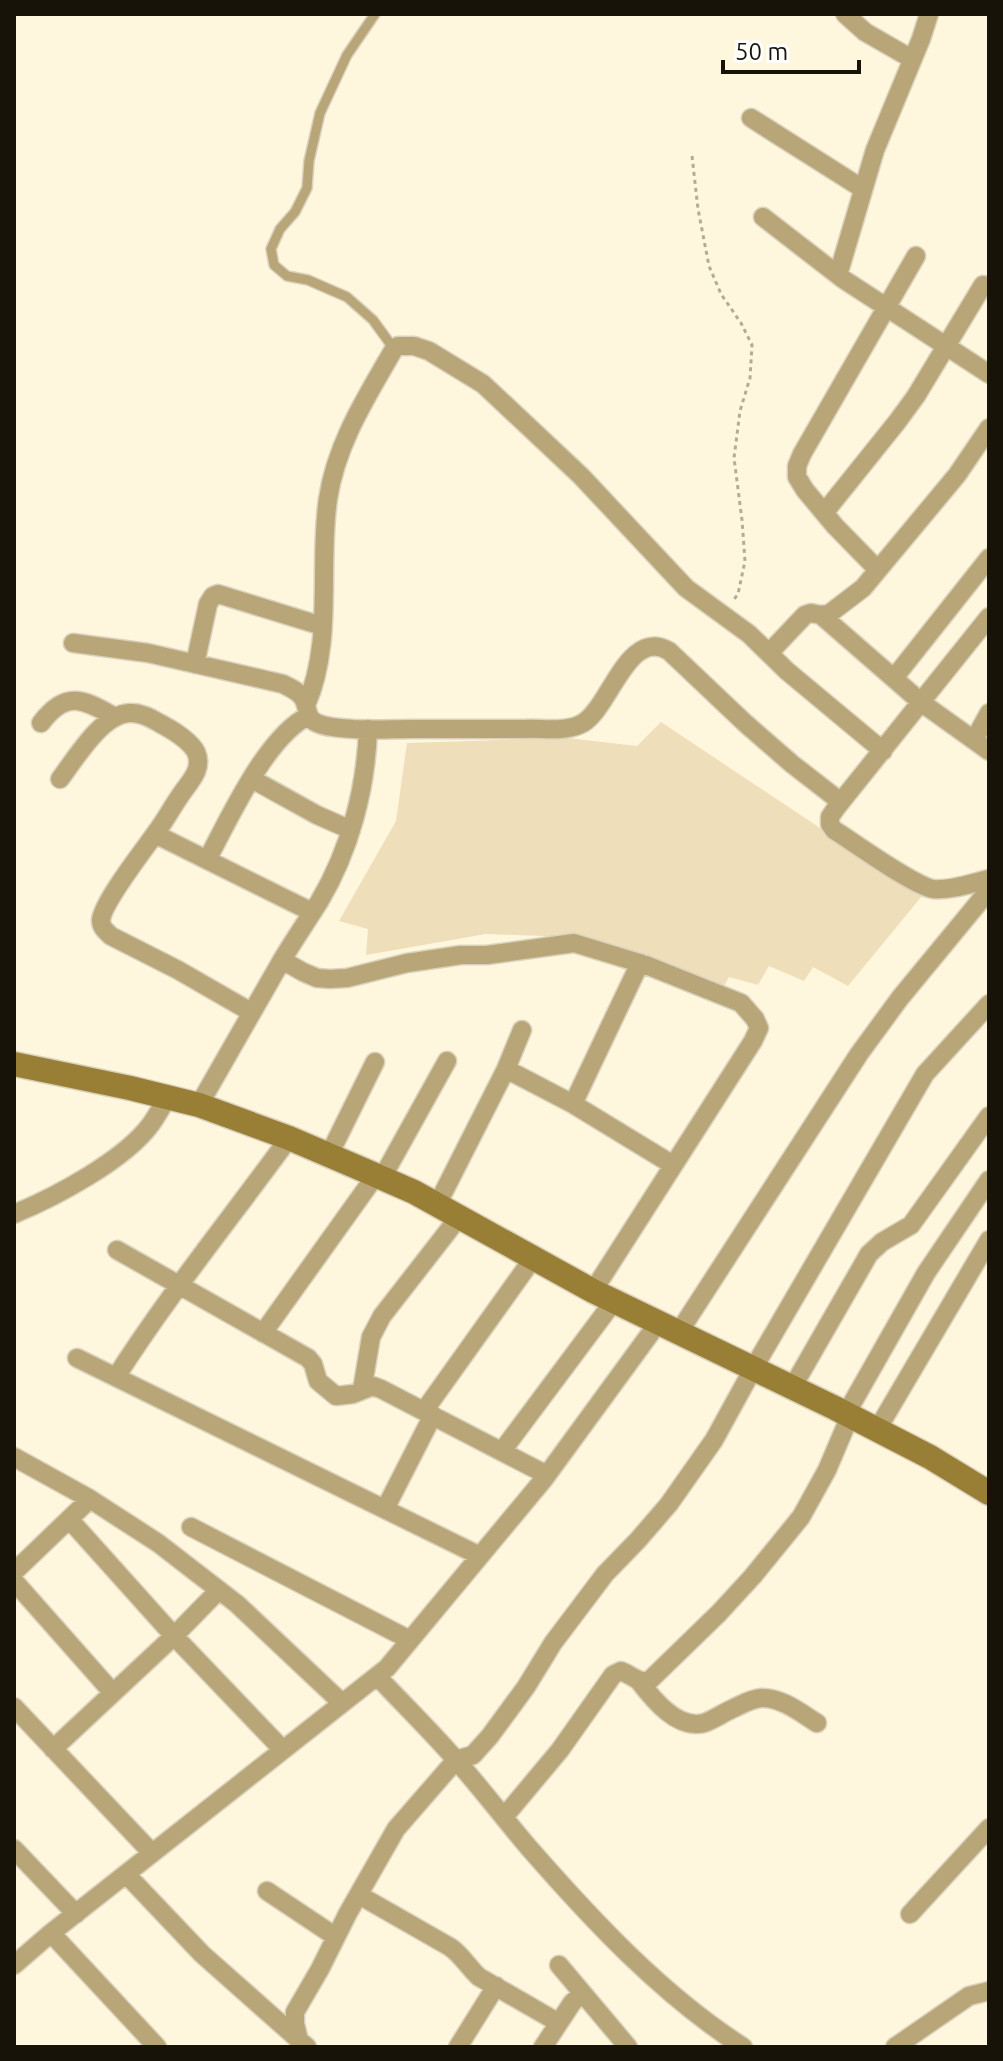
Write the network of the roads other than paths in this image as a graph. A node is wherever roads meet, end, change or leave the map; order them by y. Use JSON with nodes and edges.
{"nodes":[{"id":1,"x":375,"y":14,"type":"edge"},
{"id":2,"x":845,"y":14,"type":"edge"},
{"id":3,"x":929,"y":14,"type":"edge"},
{"id":4,"x":912,"y":59,"type":"junction"},
{"id":5,"x":751,"y":118,"type":"dead end"},
{"id":6,"x":863,"y":189,"type":"junction"},
{"id":7,"x":763,"y":217,"type":"dead end"},
{"id":8,"x":916,"y":256,"type":"dead end"},
{"id":9,"x":838,"y":275,"type":"junction"},
{"id":10,"x":983,"y":285,"type":"dead end"},
{"id":11,"x":886,"y":306,"type":"junction"},
{"id":12,"x":946,"y":347,"type":"junction"},
{"id":13,"x":394,"y":349,"type":"junction"},
{"id":14,"x":989,"y":374,"type":"edge"},
{"id":15,"x":989,"y":428,"type":"edge"},
{"id":16,"x":824,"y":513,"type":"junction"},
{"id":17,"x":989,"y":558,"type":"edge"},
{"id":18,"x":878,"y":570,"type":"junction"},
{"id":19,"x":821,"y":615,"type":"junction"},
{"id":20,"x":989,"y":617,"type":"edge"},
{"id":21,"x":322,"y":626,"type":"junction"},
{"id":22,"x":73,"y":643,"type":"dead end"},
{"id":23,"x":769,"y":653,"type":"junction"},
{"id":24,"x":195,"y":664,"type":"junction"},
{"id":25,"x":894,"y":678,"type":"junction"},
{"id":26,"x":922,"y":703,"type":"junction"},
{"id":27,"x":307,"y":710,"type":"junction"},
{"id":28,"x":989,"y":713,"type":"edge"},
{"id":29,"x":113,"y":716,"type":"junction"},
{"id":30,"x":41,"y":723,"type":"dead end"},
{"id":31,"x":368,"y":729,"type":"junction"},
{"id":32,"x":981,"y":745,"type":"edge"},
{"id":33,"x":883,"y":751,"type":"junction"},
{"id":34,"x":60,"y":779,"type":"dead end"},
{"id":35,"x":252,"y":779,"type":"junction"},
{"id":36,"x":841,"y":802,"type":"junction"},
{"id":37,"x":351,"y":830,"type":"junction"},
{"id":38,"x":155,"y":834,"type":"junction"},
{"id":39,"x":207,"y":860,"type":"junction"},
{"id":40,"x":989,"y":879,"type":"edge"},
{"id":41,"x":989,"y":890,"type":"edge"},
{"id":42,"x":312,"y":912,"type":"junction"},
{"id":43,"x":282,"y":960,"type":"junction"},
{"id":44,"x":640,"y":963,"type":"junction"},
{"id":45,"x":989,"y":1004,"type":"edge"},
{"id":46,"x":251,"y":1012,"type":"junction"},
{"id":47,"x":522,"y":1030,"type":"dead end"},
{"id":48,"x":447,"y":1061,"type":"dead end"},
{"id":49,"x":375,"y":1062,"type":"dead end"},
{"id":50,"x":14,"y":1064,"type":"edge"},
{"id":51,"x":506,"y":1069,"type":"junction"},
{"id":52,"x":168,"y":1097,"type":"junction"},
{"id":53,"x":573,"y":1104,"type":"junction"},
{"id":54,"x":199,"y":1105,"type":"junction"},
{"id":55,"x":989,"y":1116,"type":"edge"},
{"id":56,"x":289,"y":1138,"type":"junction"},
{"id":57,"x":329,"y":1155,"type":"junction"},
{"id":58,"x":673,"y":1165,"type":"junction"},
{"id":59,"x":379,"y":1177,"type":"junction"},
{"id":60,"x":989,"y":1180,"type":"edge"},
{"id":61,"x":437,"y":1205,"type":"junction"},
{"id":62,"x":14,"y":1214,"type":"edge"},
{"id":63,"x":459,"y":1217,"type":"junction"},
{"id":64,"x":989,"y":1240,"type":"edge"},
{"id":65,"x":117,"y":1250,"type":"dead end"},
{"id":66,"x":534,"y":1257,"type":"junction"},
{"id":67,"x":981,"y":1271,"type":"edge"},
{"id":68,"x":178,"y":1286,"type":"junction"},
{"id":69,"x":604,"y":1296,"type":"junction"},
{"id":70,"x":668,"y":1328,"type":"junction"},
{"id":71,"x":263,"y":1333,"type":"junction"},
{"id":72,"x":77,"y":1358,"type":"dead end"},
{"id":73,"x":753,"y":1369,"type":"junction"},
{"id":74,"x":116,"y":1377,"type":"junction"},
{"id":75,"x":792,"y":1388,"type":"junction"},
{"id":76,"x":362,"y":1390,"type":"junction"},
{"id":77,"x":429,"y":1413,"type":"junction"},
{"id":78,"x":848,"y":1415,"type":"junction"},
{"id":79,"x":877,"y":1430,"type":"junction"},
{"id":80,"x":502,"y":1451,"type":"junction"},
{"id":81,"x":14,"y":1457,"type":"edge"},
{"id":82,"x":547,"y":1475,"type":"junction"},
{"id":83,"x":989,"y":1493,"type":"edge"},
{"id":84,"x":90,"y":1499,"type":"junction"},
{"id":85,"x":385,"y":1509,"type":"junction"},
{"id":86,"x":69,"y":1519,"type":"junction"},
{"id":87,"x":191,"y":1527,"type":"dead end"},
{"id":88,"x":480,"y":1556,"type":"junction"},
{"id":89,"x":14,"y":1572,"type":"edge"},
{"id":90,"x":14,"y":1581,"type":"edge"},
{"id":91,"x":219,"y":1590,"type":"junction"},
{"id":92,"x":174,"y":1636,"type":"junction"},
{"id":93,"x":410,"y":1640,"type":"junction"},
{"id":94,"x":377,"y":1676,"type":"junction"},
{"id":95,"x":639,"y":1681,"type":"junction"},
{"id":96,"x":113,"y":1693,"type":"junction"},
{"id":97,"x":342,"y":1703,"type":"junction"},
{"id":98,"x":14,"y":1707,"type":"edge"},
{"id":99,"x":817,"y":1723,"type":"dead end"},
{"id":100,"x":53,"y":1749,"type":"junction"},
{"id":101,"x":283,"y":1750,"type":"junction"},
{"id":102,"x":456,"y":1760,"type":"junction"},
{"id":103,"x":504,"y":1817,"type":"junction"},
{"id":104,"x":989,"y":1828,"type":"edge"},
{"id":105,"x":14,"y":1849,"type":"edge"},
{"id":106,"x":152,"y":1853,"type":"junction"},
{"id":107,"x":126,"y":1874,"type":"junction"},
{"id":108,"x":267,"y":1891,"type":"dead end"},
{"id":109,"x":359,"y":1895,"type":"junction"},
{"id":110,"x":76,"y":1914,"type":"junction"},
{"id":111,"x":910,"y":1914,"type":"dead end"},
{"id":112,"x":51,"y":1933,"type":"junction"},
{"id":113,"x":336,"y":1937,"type":"junction"},
{"id":114,"x":14,"y":1965,"type":"edge"},
{"id":115,"x":559,"y":1965,"type":"dead end"},
{"id":116,"x":496,"y":1986,"type":"junction"},
{"id":117,"x":989,"y":1991,"type":"edge"},
{"id":118,"x":582,"y":1993,"type":"junction"},
{"id":119,"x":559,"y":2023,"type":"junction"},
{"id":120,"x":303,"y":2043,"type":"edge"},
{"id":121,"x":157,"y":2047,"type":"edge"},
{"id":122,"x":458,"y":2047,"type":"edge"},
{"id":123,"x":543,"y":2047,"type":"edge"},
{"id":124,"x":628,"y":2047,"type":"edge"},
{"id":125,"x":743,"y":2047,"type":"edge"},
{"id":126,"x":895,"y":2047,"type":"edge"}],
"edges":[{"from":1,"to":13,"type":"lane"},
{"from":2,"to":4,"type":"street"},
{"from":3,"to":4,"type":"street"},
{"from":4,"to":6,"type":"street"},
{"from":5,"to":6,"type":"street"},
{"from":6,"to":9,"type":"street"},
{"from":7,"to":9,"type":"street"},
{"from":8,"to":11,"type":"street"},
{"from":9,"to":11,"type":"street"},
{"from":10,"to":12,"type":"street"},
{"from":11,"to":12,"type":"street"},
{"from":11,"to":16,"type":"street"},
{"from":12,"to":14,"type":"street"},
{"from":12,"to":16,"type":"street"},
{"from":13,"to":21,"type":"street"},
{"from":13,"to":23,"type":"street"},
{"from":15,"to":18,"type":"street"},
{"from":16,"to":18,"type":"street"},
{"from":17,"to":25,"type":"street"},
{"from":18,"to":19,"type":"street"},
{"from":19,"to":23,"type":"street"},
{"from":19,"to":25,"type":"street"},
{"from":20,"to":26,"type":"street"},
{"from":21,"to":24,"type":"street"},
{"from":21,"to":27,"type":"street"},
{"from":22,"to":24,"type":"street"},
{"from":23,"to":33,"type":"street"},
{"from":24,"to":27,"type":"street"},
{"from":25,"to":26,"type":"street"},
{"from":26,"to":32,"type":"street"},
{"from":26,"to":33,"type":"street"},
{"from":27,"to":31,"type":"street"},
{"from":27,"to":35,"type":"street"},
{"from":28,"to":32,"type":"street"},
{"from":29,"to":30,"type":"street"},
{"from":29,"to":34,"type":"street"},
{"from":29,"to":38,"type":"street"},
{"from":31,"to":36,"type":"street"},
{"from":31,"to":37,"type":"street"},
{"from":33,"to":36,"type":"street"},
{"from":35,"to":37,"type":"street"},
{"from":35,"to":39,"type":"street"},
{"from":36,"to":40,"type":"street"},
{"from":37,"to":42,"type":"street"},
{"from":38,"to":39,"type":"street"},
{"from":38,"to":46,"type":"street"},
{"from":39,"to":42,"type":"street"},
{"from":41,"to":70,"type":"street"},
{"from":42,"to":43,"type":"street"},
{"from":43,"to":44,"type":"street"},
{"from":43,"to":46,"type":"street"},
{"from":44,"to":53,"type":"street"},
{"from":44,"to":58,"type":"street"},
{"from":45,"to":73,"type":"street"},
{"from":46,"to":54,"type":"street"},
{"from":47,"to":51,"type":"street"},
{"from":48,"to":59,"type":"street"},
{"from":49,"to":57,"type":"street"},
{"from":50,"to":52,"type":"main road"},
{"from":51,"to":53,"type":"street"},
{"from":51,"to":61,"type":"street"},
{"from":52,"to":54,"type":"main road"},
{"from":52,"to":62,"type":"street"},
{"from":53,"to":58,"type":"street"},
{"from":54,"to":56,"type":"main road"},
{"from":55,"to":75,"type":"street"},
{"from":56,"to":57,"type":"main road"},
{"from":56,"to":68,"type":"street"},
{"from":57,"to":59,"type":"main road"},
{"from":58,"to":69,"type":"street"},
{"from":59,"to":61,"type":"main road"},
{"from":59,"to":71,"type":"street"},
{"from":60,"to":78,"type":"street"},
{"from":61,"to":63,"type":"main road"},
{"from":63,"to":66,"type":"main road"},
{"from":63,"to":76,"type":"street"},
{"from":64,"to":67,"type":"street"},
{"from":65,"to":68,"type":"street"},
{"from":66,"to":69,"type":"main road"},
{"from":66,"to":77,"type":"street"},
{"from":67,"to":79,"type":"street"},
{"from":68,"to":71,"type":"street"},
{"from":68,"to":74,"type":"street"},
{"from":69,"to":70,"type":"main road"},
{"from":69,"to":80,"type":"street"},
{"from":70,"to":73,"type":"main road"},
{"from":70,"to":82,"type":"street"},
{"from":71,"to":76,"type":"street"},
{"from":72,"to":74,"type":"street"},
{"from":73,"to":75,"type":"main road"},
{"from":73,"to":102,"type":"street"},
{"from":74,"to":85,"type":"street"},
{"from":75,"to":78,"type":"main road"},
{"from":76,"to":77,"type":"street"},
{"from":77,"to":80,"type":"street"},
{"from":77,"to":85,"type":"street"},
{"from":78,"to":79,"type":"main road"},
{"from":78,"to":95,"type":"street"},
{"from":79,"to":83,"type":"main road"},
{"from":80,"to":82,"type":"street"},
{"from":81,"to":84,"type":"street"},
{"from":82,"to":88,"type":"street"},
{"from":84,"to":86,"type":"street"},
{"from":84,"to":91,"type":"street"},
{"from":85,"to":88,"type":"street"},
{"from":86,"to":89,"type":"street"},
{"from":86,"to":92,"type":"street"},
{"from":87,"to":93,"type":"street"},
{"from":88,"to":93,"type":"street"},
{"from":90,"to":96,"type":"street"},
{"from":91,"to":92,"type":"street"},
{"from":91,"to":97,"type":"street"},
{"from":92,"to":96,"type":"street"},
{"from":92,"to":101,"type":"street"},
{"from":93,"to":94,"type":"street"},
{"from":94,"to":97,"type":"street"},
{"from":94,"to":102,"type":"street"},
{"from":95,"to":99,"type":"street"},
{"from":95,"to":103,"type":"street"},
{"from":96,"to":100,"type":"street"},
{"from":97,"to":101,"type":"street"},
{"from":98,"to":100,"type":"street"},
{"from":100,"to":106,"type":"street"},
{"from":101,"to":106,"type":"street"},
{"from":102,"to":103,"type":"street"},
{"from":102,"to":109,"type":"street"},
{"from":103,"to":125,"type":"street"},
{"from":104,"to":111,"type":"street"},
{"from":105,"to":110,"type":"street"},
{"from":106,"to":107,"type":"street"},
{"from":107,"to":110,"type":"street"},
{"from":107,"to":120,"type":"street"},
{"from":108,"to":113,"type":"street"},
{"from":109,"to":113,"type":"street"},
{"from":109,"to":116,"type":"street"},
{"from":110,"to":112,"type":"street"},
{"from":112,"to":114,"type":"street"},
{"from":112,"to":121,"type":"street"},
{"from":113,"to":120,"type":"street"},
{"from":115,"to":118,"type":"street"},
{"from":116,"to":119,"type":"street"},
{"from":116,"to":122,"type":"street"},
{"from":117,"to":126,"type":"street"},
{"from":118,"to":119,"type":"street"},
{"from":118,"to":124,"type":"street"},
{"from":119,"to":123,"type":"street"}]}
